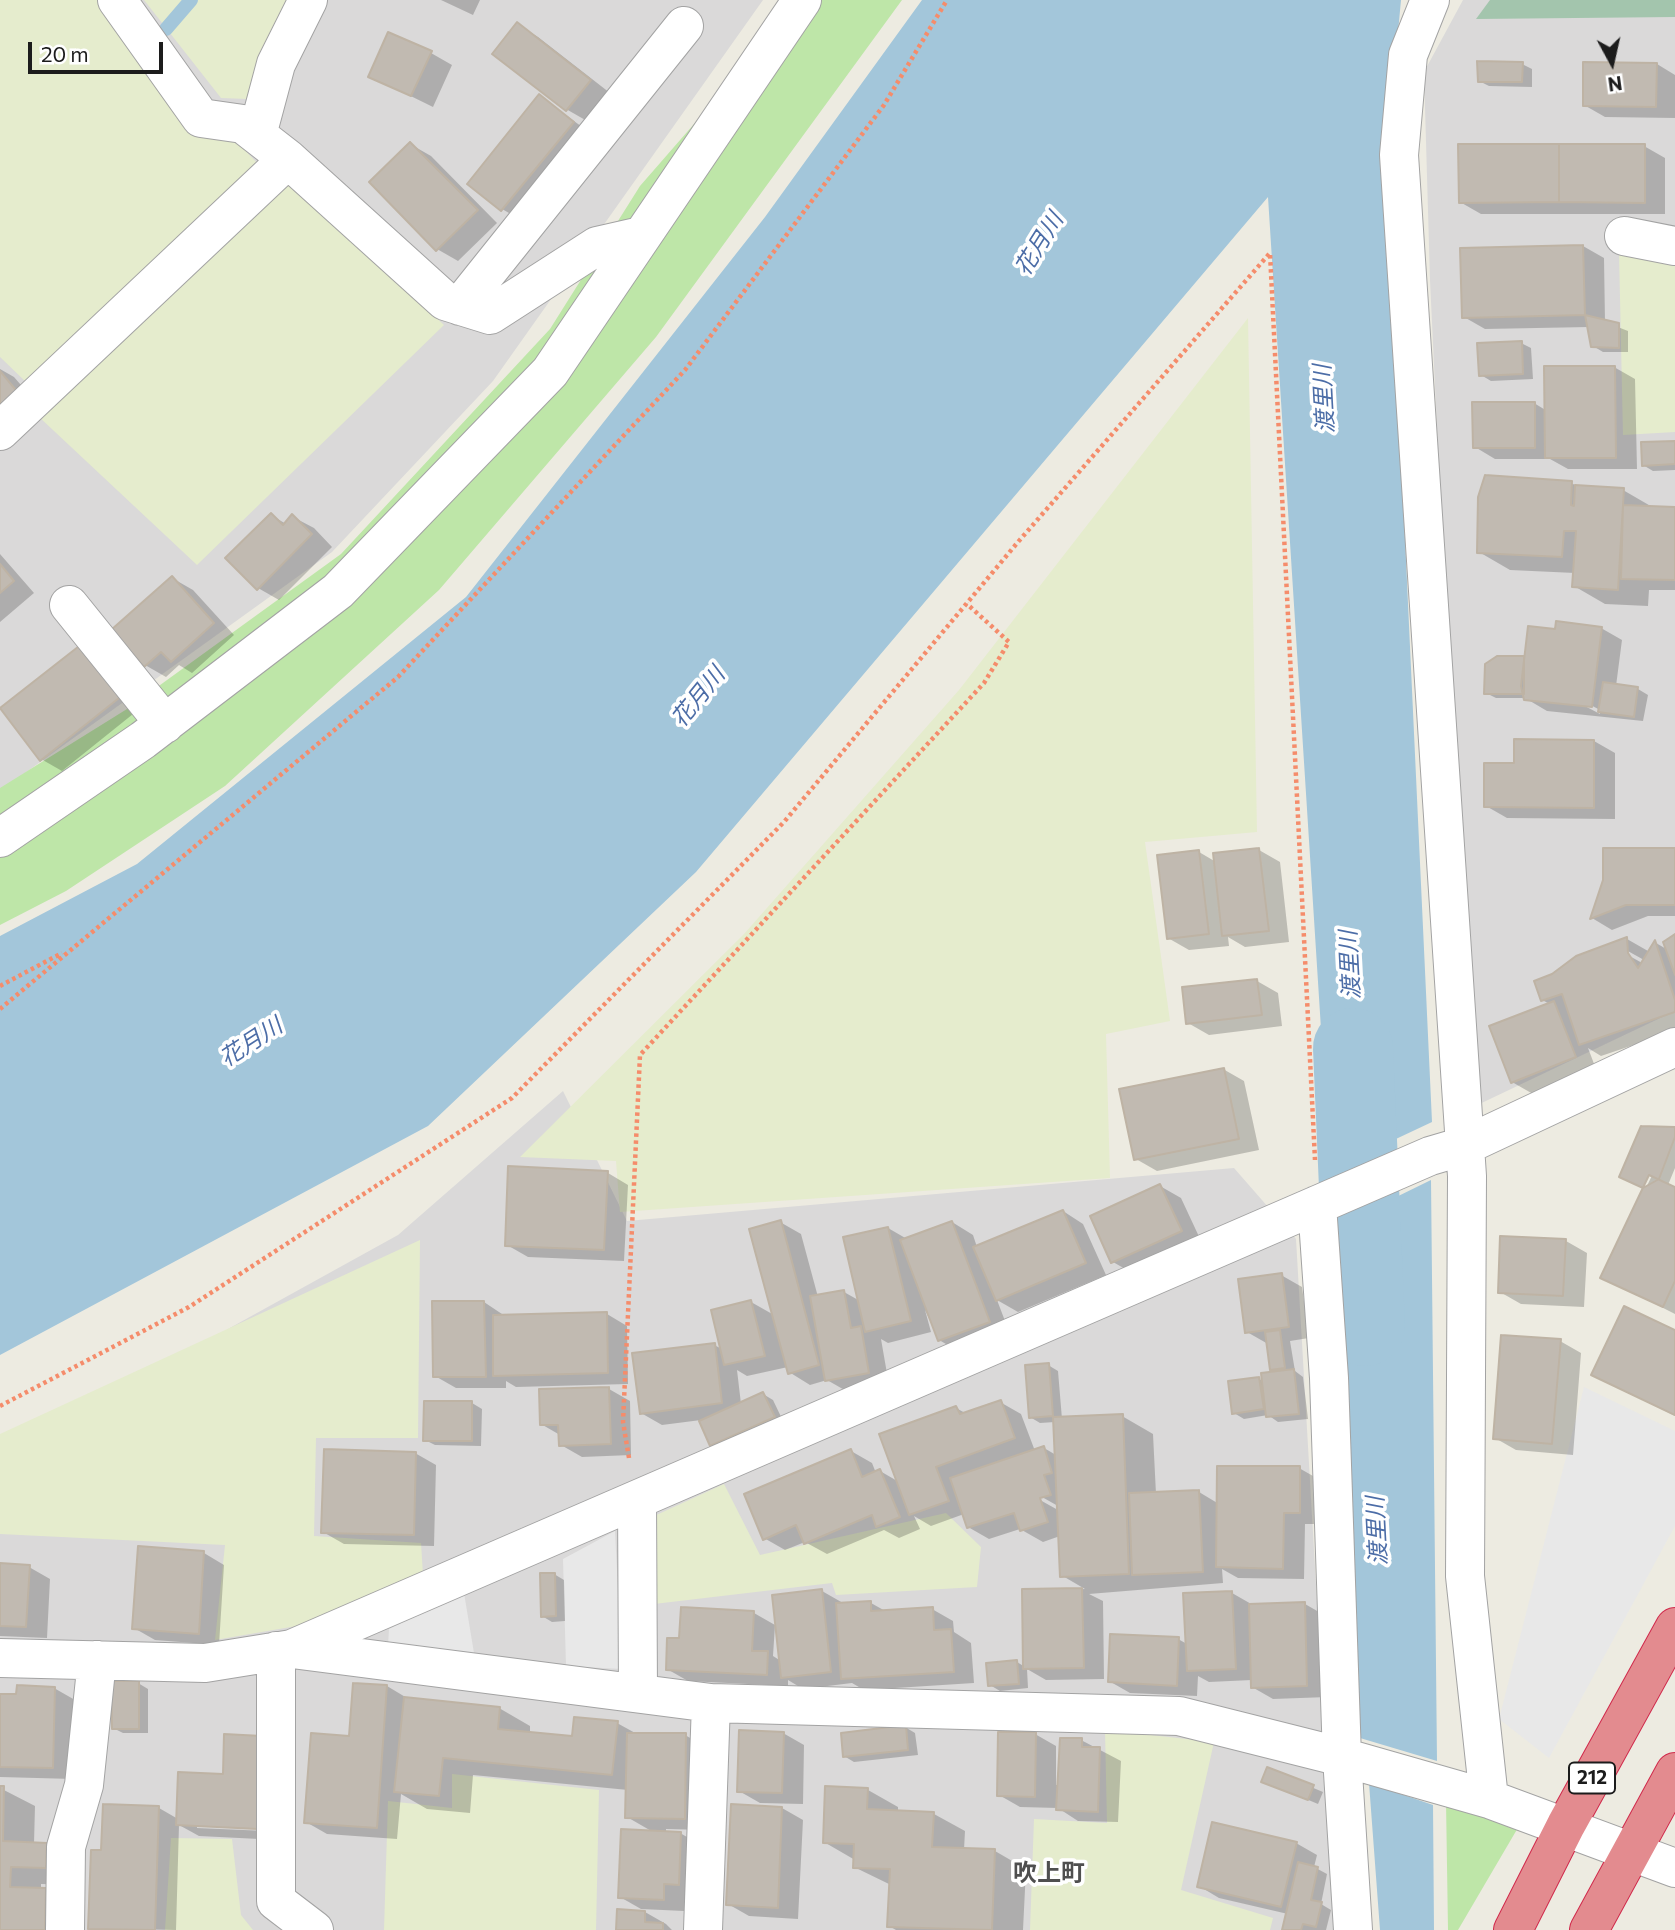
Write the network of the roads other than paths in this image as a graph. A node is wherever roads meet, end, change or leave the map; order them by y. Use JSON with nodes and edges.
{"nodes":[{"id":1,"x":117,"y":0,"type":"edge"},
{"id":2,"x":308,"y":0,"type":"edge"},
{"id":3,"x":802,"y":0,"type":"edge"},
{"id":4,"x":1430,"y":0,"type":"edge"},
{"id":5,"x":684,"y":26,"type":"dead end"},
{"id":6,"x":257,"y":135,"type":"junction"},
{"id":7,"x":288,"y":159,"type":"junction"},
{"id":8,"x":641,"y":236,"type":"junction"},
{"id":9,"x":1624,"y":236,"type":"dead end"},
{"id":10,"x":1675,"y":246,"type":"edge"},
{"id":11,"x":460,"y":306,"type":"junction"},
{"id":12,"x":0,"y":431,"type":"edge"},
{"id":13,"x":69,"y":605,"type":"dead end"},
{"id":14,"x":164,"y":724,"type":"junction"},
{"id":15,"x":0,"y":838,"type":"edge"},
{"id":16,"x":1675,"y":1047,"type":"edge"},
{"id":17,"x":1447,"y":1151,"type":"junction"},
{"id":18,"x":1317,"y":1205,"type":"junction"},
{"id":19,"x":637,"y":1500,"type":"junction"},
{"id":20,"x":1675,"y":1627,"type":"edge"},
{"id":21,"x":284,"y":1650,"type":"junction"},
{"id":22,"x":0,"y":1658,"type":"edge"},
{"id":23,"x":97,"y":1660,"type":"junction"},
{"id":24,"x":638,"y":1693,"type":"junction"},
{"id":25,"x":711,"y":1703,"type":"junction"},
{"id":26,"x":1342,"y":1757,"type":"junction"},
{"id":27,"x":1675,"y":1772,"type":"edge"},
{"id":28,"x":1489,"y":1799,"type":"junction"},
{"id":29,"x":1566,"y":1825,"type":"junction"},
{"id":30,"x":1632,"y":1851,"type":"junction"},
{"id":31,"x":1675,"y":1868,"type":"edge"},
{"id":32,"x":65,"y":1930,"type":"edge"},
{"id":33,"x":314,"y":1930,"type":"edge"},
{"id":34,"x":703,"y":1930,"type":"edge"},
{"id":35,"x":1353,"y":1930,"type":"edge"},
{"id":36,"x":1513,"y":1930,"type":"edge"},
{"id":37,"x":1589,"y":1930,"type":"edge"}],
"edges":[{"from":1,"to":6,"type":"street"},
{"from":2,"to":6,"type":"street"},
{"from":3,"to":8,"type":"street"},
{"from":4,"to":17,"type":"street"},
{"from":5,"to":11,"type":"street"},
{"from":6,"to":7,"type":"street"},
{"from":7,"to":11,"type":"street"},
{"from":7,"to":12,"type":"street"},
{"from":8,"to":11,"type":"street"},
{"from":8,"to":14,"type":"street"},
{"from":9,"to":10,"type":"street"},
{"from":13,"to":14,"type":"street"},
{"from":14,"to":15,"type":"street"},
{"from":16,"to":17,"type":"street"},
{"from":17,"to":18,"type":"street"},
{"from":17,"to":28,"type":"street"},
{"from":18,"to":19,"type":"street"},
{"from":18,"to":26,"type":"street"},
{"from":19,"to":21,"type":"street"},
{"from":19,"to":24,"type":"street"},
{"from":20,"to":29,"type":"highway","number":"212"},
{"from":21,"to":23,"type":"street"},
{"from":21,"to":24,"type":"street"},
{"from":21,"to":33,"type":"street"},
{"from":22,"to":23,"type":"street"},
{"from":23,"to":32,"type":"street"},
{"from":24,"to":25,"type":"street"},
{"from":25,"to":26,"type":"street"},
{"from":25,"to":34,"type":"street"},
{"from":26,"to":28,"type":"street"},
{"from":26,"to":35,"type":"street"},
{"from":27,"to":30,"type":"highway"},
{"from":28,"to":29,"type":"street"},
{"from":29,"to":30,"type":"street"},
{"from":29,"to":36,"type":"highway","number":"212"},
{"from":30,"to":31,"type":"street"},
{"from":30,"to":37,"type":"highway"}]}
